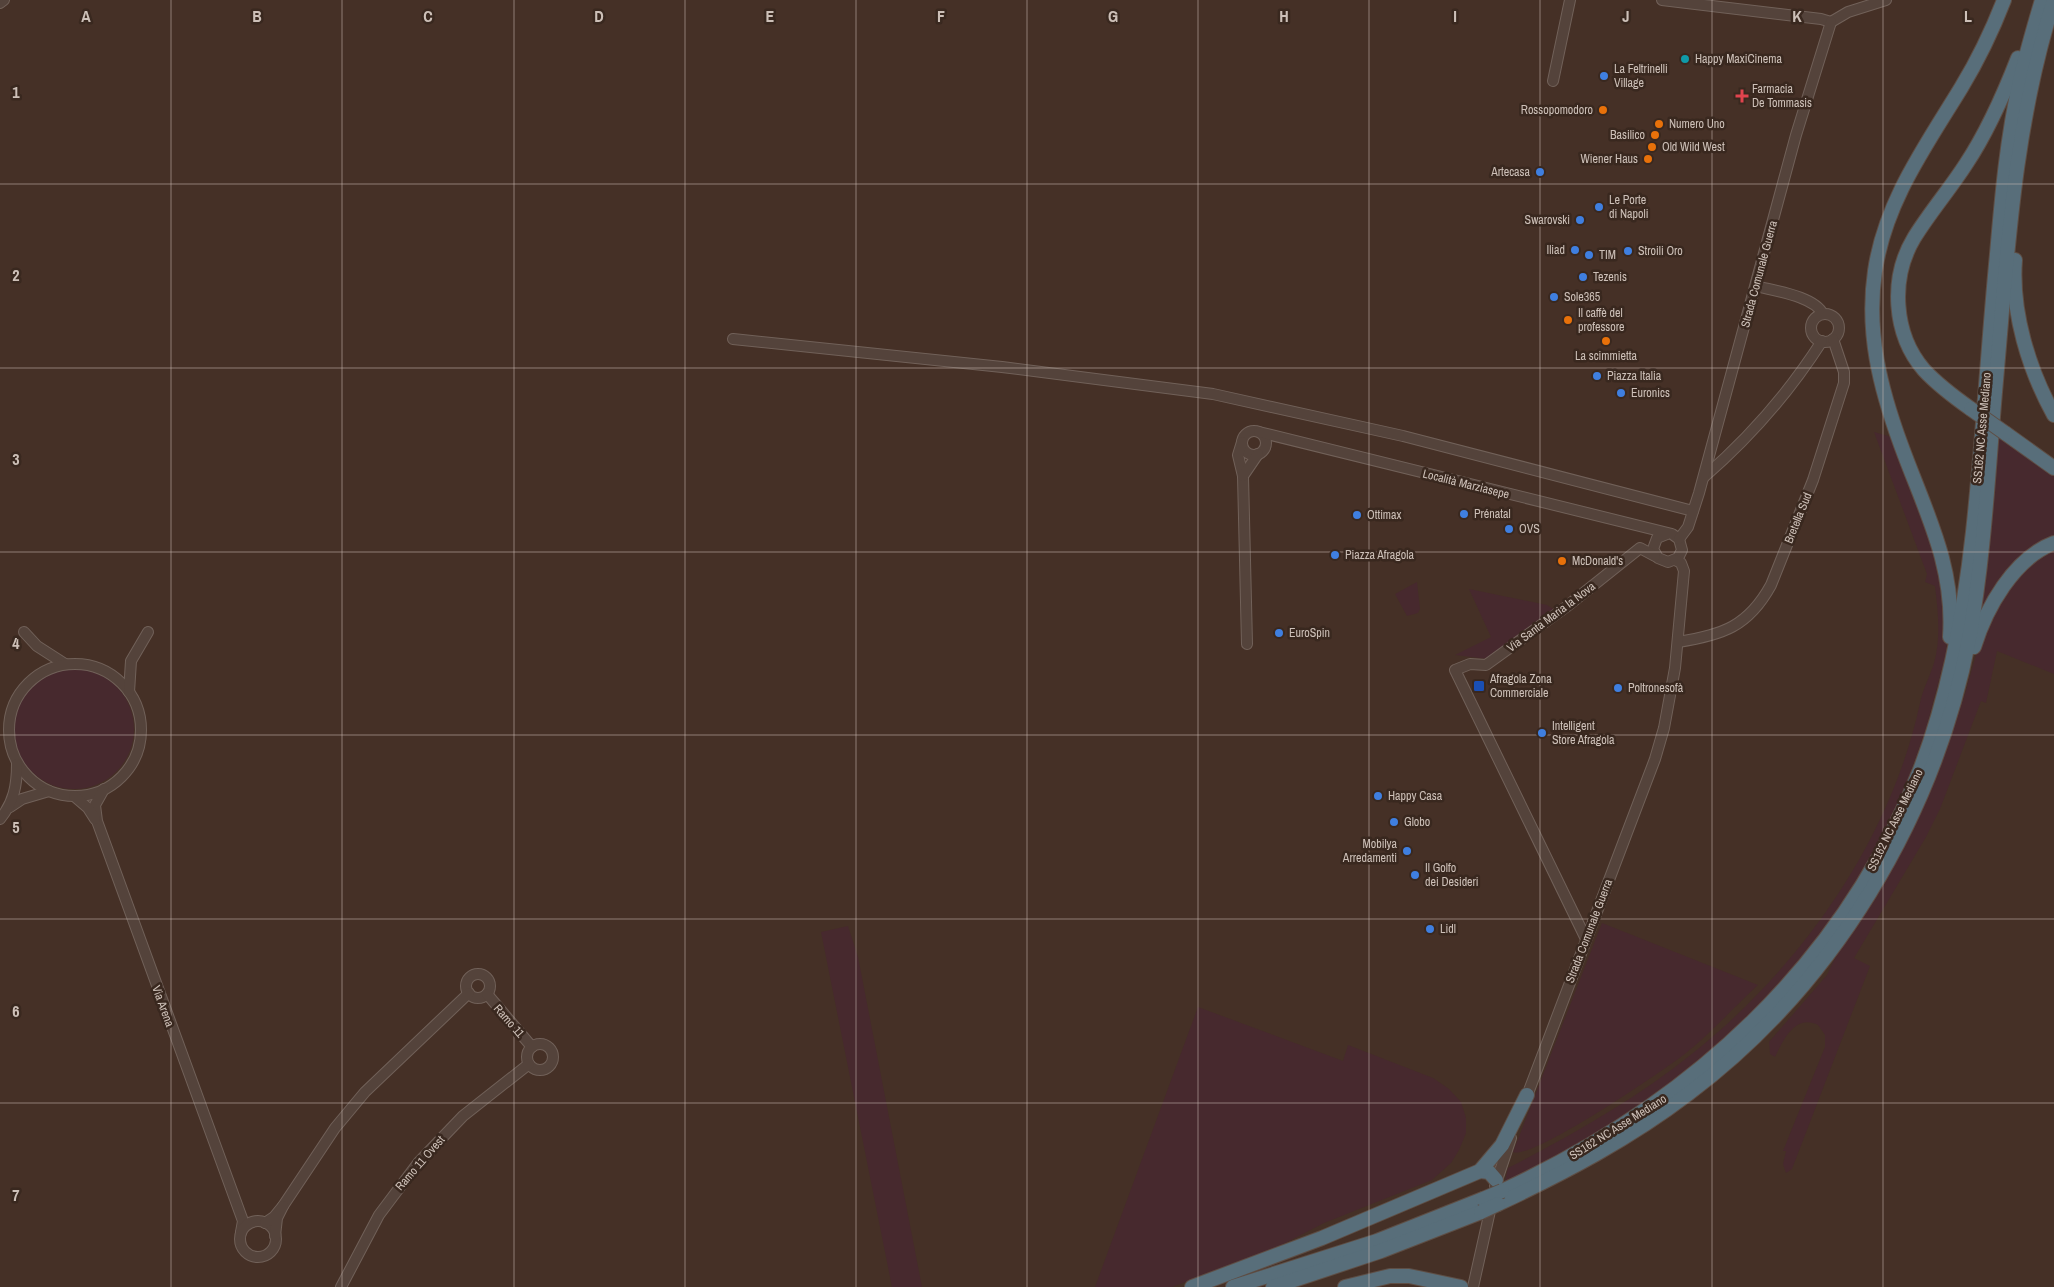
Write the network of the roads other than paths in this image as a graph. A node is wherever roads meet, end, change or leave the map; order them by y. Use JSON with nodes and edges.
{"nodes":[{"id":1,"x":4,"y":0,"type":"edge"},
{"id":2,"x":1570,"y":0,"type":"edge"},
{"id":3,"x":1662,"y":0,"type":"edge"},
{"id":4,"x":1886,"y":0,"type":"edge"},
{"id":5,"x":2004,"y":0,"type":"edge"},
{"id":6,"x":2046,"y":1,"type":"edge"},
{"id":7,"x":0,"y":3,"type":"edge"},
{"id":8,"x":1831,"y":22,"type":"junction"},
{"id":9,"x":1553,"y":81,"type":"dead end"},
{"id":10,"x":2022,"y":130,"type":"junction"},
{"id":11,"x":1756,"y":286,"type":"junction"},
{"id":12,"x":1823,"y":314,"type":"junction"},
{"id":13,"x":734,"y":339,"type":"dead end"},
{"id":14,"x":1833,"y":339,"type":"junction"},
{"id":15,"x":1822,"y":341,"type":"junction"},
{"id":16,"x":2054,"y":415,"type":"edge"},
{"id":17,"x":1259,"y":432,"type":"junction"},
{"id":18,"x":1286,"y":440,"type":"junction"},
{"id":19,"x":1242,"y":442,"type":"junction"},
{"id":20,"x":1261,"y":452,"type":"junction"},
{"id":21,"x":2054,"y":468,"type":"edge"},
{"id":22,"x":1242,"y":476,"type":"junction"},
{"id":23,"x":1703,"y":477,"type":"junction"},
{"id":24,"x":1693,"y":511,"type":"junction"},
{"id":25,"x":1645,"y":528,"type":"junction"},
{"id":26,"x":1667,"y":534,"type":"junction"},
{"id":27,"x":1679,"y":539,"type":"junction"},
{"id":28,"x":1655,"y":542,"type":"junction"},
{"id":29,"x":2054,"y":543,"type":"edge"},
{"id":30,"x":1655,"y":556,"type":"junction"},
{"id":31,"x":1675,"y":560,"type":"junction"},
{"id":32,"x":24,"y":632,"type":"dead end"},
{"id":33,"x":148,"y":632,"type":"dead end"},
{"id":34,"x":1678,"y":642,"type":"junction"},
{"id":35,"x":1247,"y":644,"type":"dead end"},
{"id":36,"x":65,"y":664,"type":"junction"},
{"id":37,"x":129,"y":692,"type":"junction"},
{"id":38,"x":1940,"y":728,"type":"junction"},
{"id":39,"x":17,"y":763,"type":"junction"},
{"id":40,"x":104,"y":789,"type":"junction"},
{"id":41,"x":49,"y":791,"type":"junction"},
{"id":42,"x":74,"y":796,"type":"junction"},
{"id":43,"x":10,"y":807,"type":"junction"},
{"id":44,"x":0,"y":819,"type":"edge"},
{"id":45,"x":97,"y":821,"type":"junction"},
{"id":46,"x":1586,"y":939,"type":"junction"},
{"id":47,"x":469,"y":993,"type":"junction"},
{"id":48,"x":486,"y":994,"type":"junction"},
{"id":49,"x":532,"y":1048,"type":"junction"},
{"id":50,"x":529,"y":1064,"type":"junction"},
{"id":51,"x":1527,"y":1094,"type":"junction"},
{"id":52,"x":1480,"y":1171,"type":"junction"},
{"id":53,"x":1499,"y":1185,"type":"junction"},
{"id":54,"x":231,"y":1190,"type":"junction"},
{"id":55,"x":283,"y":1206,"type":"junction"},
{"id":56,"x":1482,"y":1206,"type":"junction"},
{"id":57,"x":262,"y":1222,"type":"junction"},
{"id":58,"x":241,"y":1232,"type":"junction"},
{"id":59,"x":275,"y":1237,"type":"junction"},
{"id":60,"x":342,"y":1287,"type":"edge"},
{"id":61,"x":1192,"y":1287,"type":"edge"},
{"id":62,"x":1233,"y":1287,"type":"edge"},
{"id":63,"x":1273,"y":1287,"type":"edge"},
{"id":64,"x":1345,"y":1287,"type":"edge"},
{"id":65,"x":1461,"y":1287,"type":"edge"},
{"id":66,"x":1473,"y":1287,"type":"edge"}],
"edges":[{"from":1,"to":7,"type":"street"},
{"from":2,"to":9,"type":"street"},
{"from":3,"to":8,"type":"street"},
{"from":4,"to":8,"type":"street"},
{"from":5,"to":38,"type":"highway"},
{"from":6,"to":10,"type":"highway","name":"SS162 NC Asse Mediano"},
{"from":6,"to":21,"type":"highway","bridge":true},
{"from":6,"to":38,"type":"highway","name":"SS162 NC Asse Mediano"},
{"from":8,"to":11,"type":"street","name":"Strada Comunale Guerra"},
{"from":10,"to":16,"type":"highway"},
{"from":10,"to":38,"type":"highway","name":"SS162 NC Asse Mediano"},
{"from":11,"to":12,"type":"street"},
{"from":11,"to":23,"type":"street","name":"Strada Comunale Guerra"},
{"from":12,"to":14,"type":"street"},
{"from":12,"to":15,"type":"street"},
{"from":13,"to":24,"type":"street"},
{"from":14,"to":15,"type":"street"},
{"from":14,"to":34,"type":"street","name":"Bretella Sud"},
{"from":15,"to":23,"type":"street"},
{"from":17,"to":18,"type":"street","name":"Località Marziasepe"},
{"from":17,"to":19,"type":"street"},
{"from":17,"to":20,"type":"street"},
{"from":18,"to":20,"type":"street"},
{"from":18,"to":25,"type":"street","name":"Località Marziasepe"},
{"from":19,"to":20,"type":"street"},
{"from":19,"to":22,"type":"street"},
{"from":20,"to":22,"type":"street"},
{"from":22,"to":35,"type":"street"},
{"from":23,"to":24,"type":"street","name":"Strada Comunale Guerra"},
{"from":24,"to":27,"type":"street","name":"Strada Comunale Guerra"},
{"from":25,"to":26,"type":"street","name":"Località Marziasepe"},
{"from":25,"to":28,"type":"street"},
{"from":26,"to":27,"type":"street"},
{"from":26,"to":28,"type":"street"},
{"from":27,"to":31,"type":"street"},
{"from":28,"to":30,"type":"street"},
{"from":29,"to":38,"type":"highway"},
{"from":30,"to":31,"type":"street"},
{"from":30,"to":46,"type":"street","name":"Via Santa Maria la Nova"},
{"from":31,"to":34,"type":"street","name":"Strada Comunale Guerra"},
{"from":32,"to":36,"type":"street"},
{"from":33,"to":37,"type":"street"},
{"from":34,"to":46,"type":"street","name":"Strada Comunale Guerra"},
{"from":36,"to":37,"type":"street"},
{"from":36,"to":39,"type":"street"},
{"from":37,"to":40,"type":"street"},
{"from":38,"to":53,"type":"highway","name":"SS162 NC Asse Mediano"},
{"from":38,"to":56,"type":"highway","name":"SS162 NC Asse Mediano","bridge":true},
{"from":39,"to":41,"type":"street"},
{"from":39,"to":43,"type":"street"},
{"from":40,"to":42,"type":"street"},
{"from":40,"to":45,"type":"street","name":"Via Arena"},
{"from":41,"to":42,"type":"street"},
{"from":41,"to":43,"type":"street"},
{"from":42,"to":45,"type":"street","name":"Via Arena"},
{"from":43,"to":44,"type":"street"},
{"from":45,"to":54,"type":"street","name":"Via Arena"},
{"from":46,"to":51,"type":"street","name":"Strada Comunale Guerra"},
{"from":47,"to":48,"type":"street","name":"Ramo 11"},
{"from":47,"to":48,"type":"street","name":"Ramo 11"},
{"from":47,"to":55,"type":"street"},
{"from":48,"to":49,"type":"street","name":"Ramo 11"},
{"from":49,"to":50,"type":"street","name":"Ramo 11"},
{"from":49,"to":50,"type":"street","name":"Ramo 11"},
{"from":50,"to":60,"type":"street","name":"Ramo 11 Ovest"},
{"from":51,"to":52,"type":"highway"},
{"from":51,"to":53,"type":"street","name":"Strada Comunale Guerra"},
{"from":52,"to":53,"type":"highway"},
{"from":52,"to":61,"type":"highway"},
{"from":53,"to":56,"type":"highway","name":"SS162 NC Asse Mediano","bridge":true},
{"from":53,"to":66,"type":"street","name":"Strada Comunale Guerra"},
{"from":54,"to":57,"type":"street","name":"Via Arena"},
{"from":54,"to":58,"type":"street","name":"Via Arena"},
{"from":55,"to":57,"type":"street"},
{"from":55,"to":59,"type":"street"},
{"from":56,"to":62,"type":"highway","name":"SS162 NC Asse Mediano"},
{"from":56,"to":63,"type":"highway","name":"SS162 NC Asse Mediano"},
{"from":57,"to":58,"type":"street"},
{"from":57,"to":59,"type":"street","name":"Via Arena"},
{"from":58,"to":59,"type":"street","name":"Via Arena"},
{"from":64,"to":65,"type":"highway"}]}
